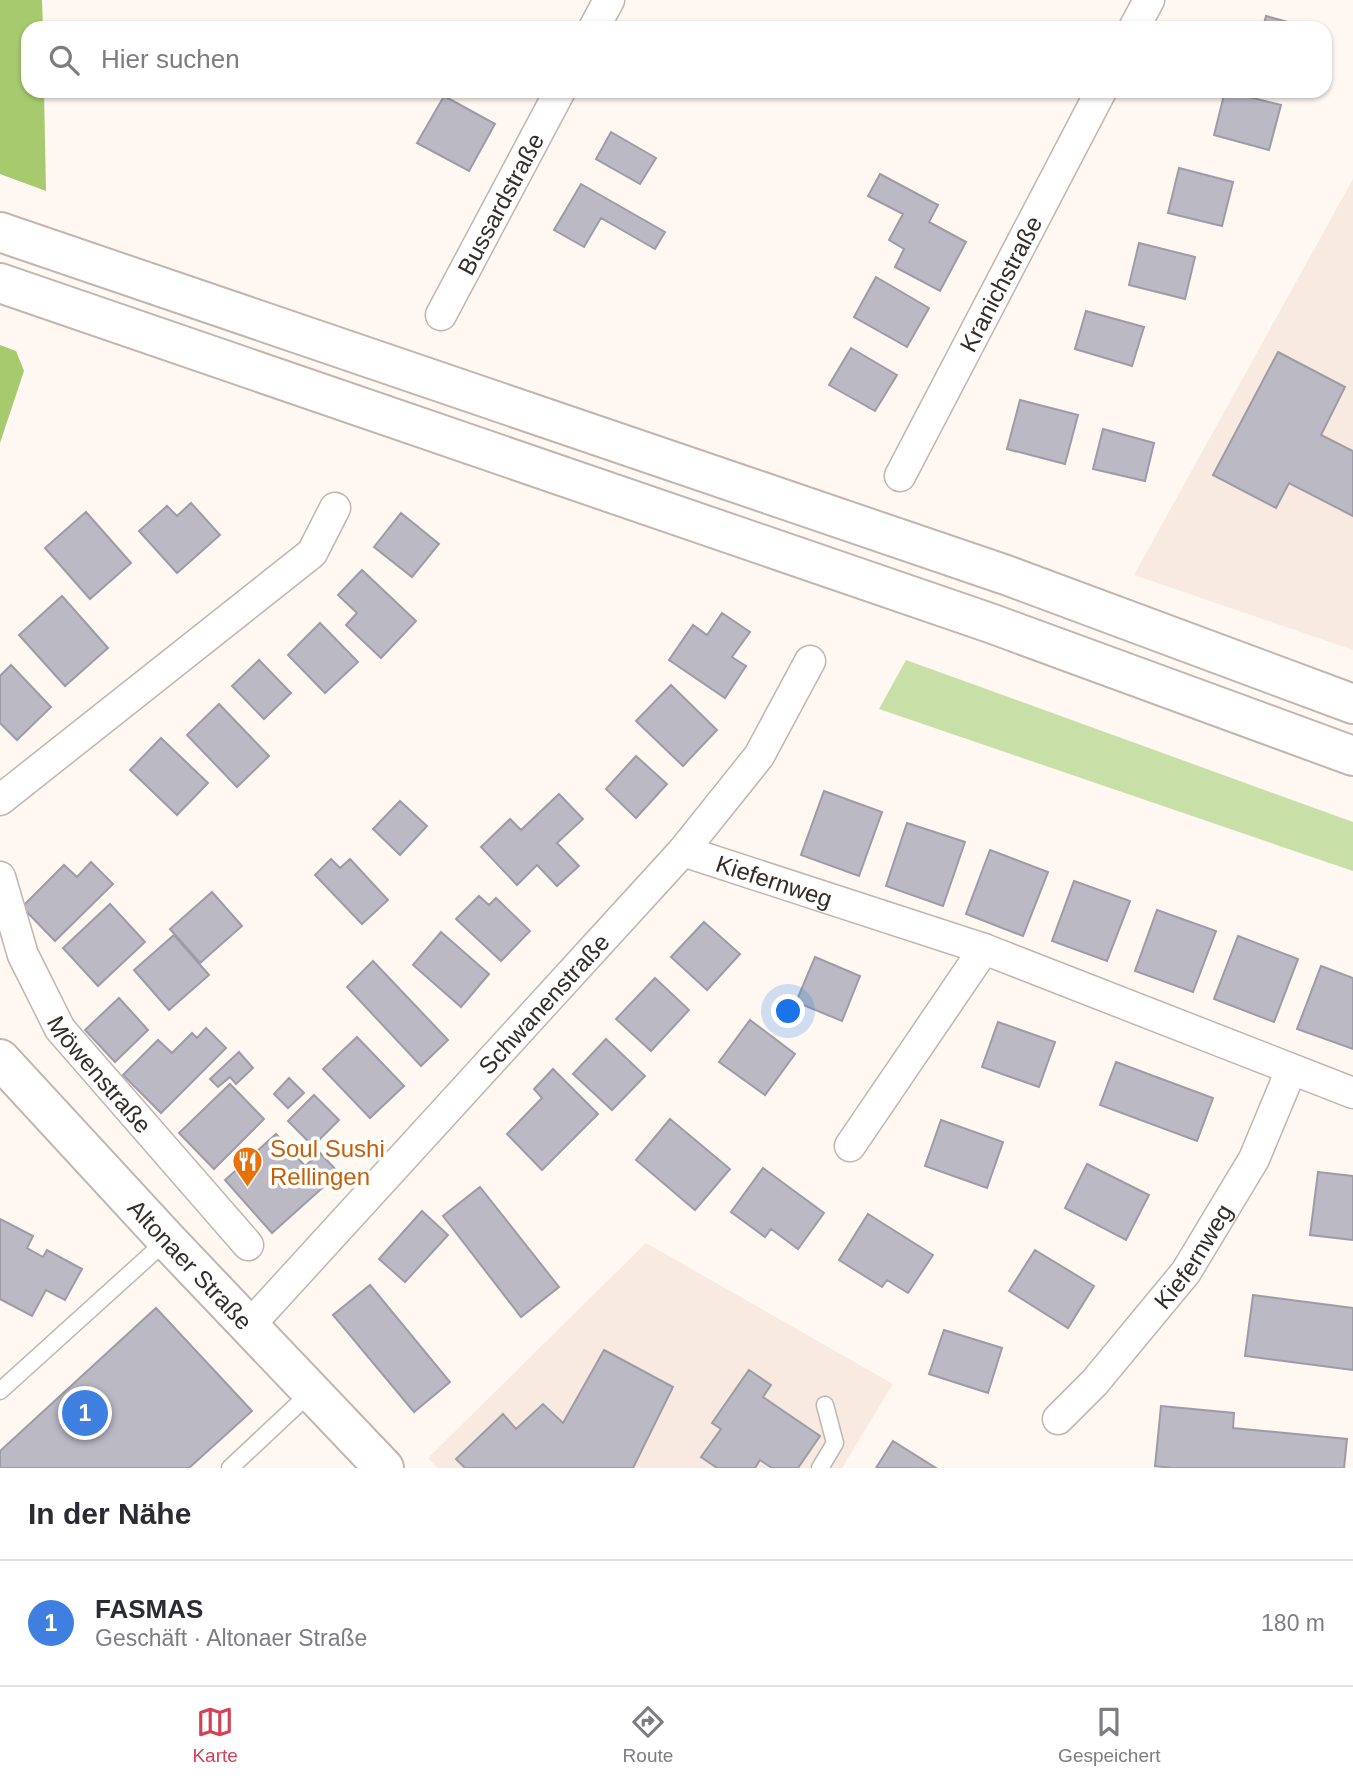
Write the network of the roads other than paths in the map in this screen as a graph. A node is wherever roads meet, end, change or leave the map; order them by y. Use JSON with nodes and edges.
{"nodes":[{"id":1,"x":608,"y":0,"type":"edge"},
{"id":2,"x":1149,"y":0,"type":"edge"},
{"id":3,"x":598,"y":21,"type":"edge"},
{"id":4,"x":1138,"y":21,"type":"edge"},
{"id":5,"x":556,"y":98,"type":"edge"},
{"id":6,"x":1097,"y":98,"type":"edge"},
{"id":7,"x":0,"y":232,"type":"edge"},
{"id":8,"x":0,"y":283,"type":"edge"},
{"id":9,"x":441,"y":315,"type":"dead end"},
{"id":10,"x":900,"y":476,"type":"dead end"},
{"id":11,"x":335,"y":508,"type":"dead end"},
{"id":12,"x":810,"y":661,"type":"dead end"},
{"id":13,"x":1353,"y":704,"type":"edge"},
{"id":14,"x":1353,"y":756,"type":"edge"},
{"id":15,"x":0,"y":800,"type":"edge"},
{"id":16,"x":683,"y":851,"type":"junction"},
{"id":17,"x":0,"y":877,"type":"edge"},
{"id":18,"x":984,"y":949,"type":"junction"},
{"id":19,"x":0,"y":1059,"type":"edge"},
{"id":20,"x":1291,"y":1070,"type":"junction"},
{"id":21,"x":1353,"y":1093,"type":"edge"},
{"id":22,"x":850,"y":1146,"type":"dead end"},
{"id":23,"x":167,"y":1240,"type":"junction"},
{"id":24,"x":247,"y":1245,"type":"dead end"},
{"id":25,"x":248,"y":1327,"type":"junction"},
{"id":26,"x":0,"y":1391,"type":"edge"},
{"id":27,"x":311,"y":1392,"type":"junction"},
{"id":28,"x":825,"y":1405,"type":"dead end"},
{"id":29,"x":1058,"y":1419,"type":"dead end"},
{"id":30,"x":230,"y":1468,"type":"edge"},
{"id":31,"x":384,"y":1468,"type":"edge"},
{"id":32,"x":820,"y":1468,"type":"edge"}],
"edges":[{"from":1,"to":3,"type":"street"},
{"from":2,"to":4,"type":"street"},
{"from":5,"to":9,"type":"street","name":"Bussardstraße"},
{"from":6,"to":10,"type":"street","name":"Kranichstraße"},
{"from":7,"to":13,"type":"main road"},
{"from":8,"to":14,"type":"main road"},
{"from":11,"to":15,"type":"street"},
{"from":12,"to":16,"type":"street","name":"Schwanenstraße"},
{"from":16,"to":18,"type":"street","name":"Kiefernweg"},
{"from":16,"to":25,"type":"street","name":"Schwanenstraße"},
{"from":17,"to":24,"type":"street","name":"Möwenstraße"},
{"from":18,"to":20,"type":"street","name":"Kiefernweg"},
{"from":18,"to":22,"type":"street"},
{"from":19,"to":23,"type":"main road","name":"Altonaer Straße"},
{"from":20,"to":21,"type":"street","name":"Kiefernweg"},
{"from":20,"to":29,"type":"street","name":"Kiefernweg"},
{"from":23,"to":25,"type":"main road","name":"Altonaer Straße"},
{"from":23,"to":26,"type":"lane"},
{"from":25,"to":27,"type":"main road","name":"Altonaer Straße"},
{"from":27,"to":30,"type":"lane"},
{"from":27,"to":31,"type":"main road","name":"Altonaer Straße"},
{"from":28,"to":32,"type":"lane"}]}
